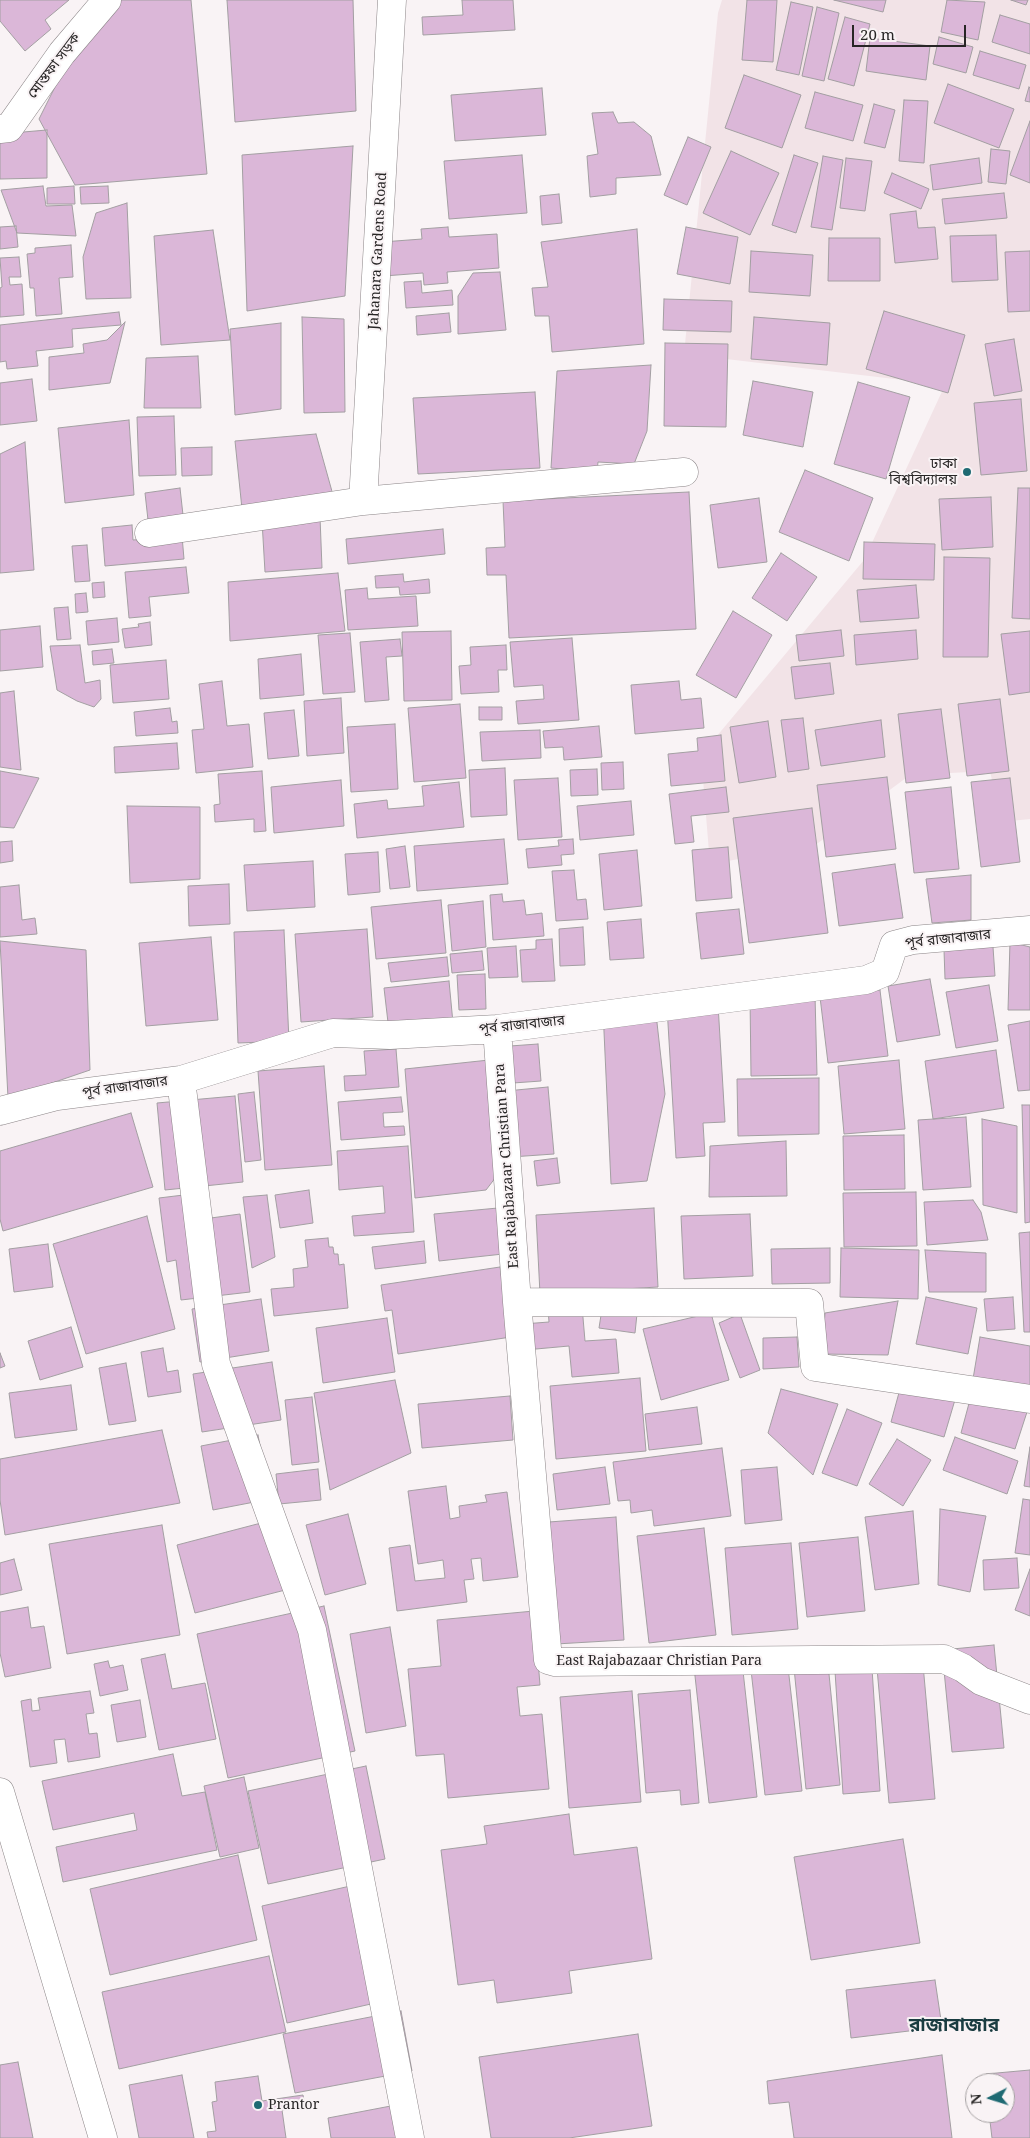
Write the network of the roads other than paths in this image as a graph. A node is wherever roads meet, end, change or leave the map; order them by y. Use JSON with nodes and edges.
{"nodes":[{"id":1,"x":107,"y":0,"type":"edge"},
{"id":2,"x":392,"y":0,"type":"edge"},
{"id":3,"x":0,"y":130,"type":"edge"},
{"id":4,"x":684,"y":472,"type":"dead end"},
{"id":5,"x":363,"y":502,"type":"junction"},
{"id":6,"x":149,"y":533,"type":"dead end"},
{"id":7,"x":1030,"y":930,"type":"edge"},
{"id":8,"x":497,"y":1029,"type":"junction"},
{"id":9,"x":182,"y":1080,"type":"junction"},
{"id":10,"x":0,"y":1111,"type":"edge"},
{"id":11,"x":517,"y":1302,"type":"junction"},
{"id":12,"x":1030,"y":1399,"type":"edge"},
{"id":13,"x":1030,"y":1700,"type":"edge"},
{"id":14,"x":0,"y":1792,"type":"edge"},
{"id":15,"x":103,"y":2138,"type":"edge"},
{"id":16,"x":410,"y":2138,"type":"edge"}],
"edges":[{"from":1,"to":3,"type":"street","name":"মোস্তফা সড়ক"},
{"from":2,"to":5,"type":"street","name":"Jahanara Gardens Road"},
{"from":4,"to":5,"type":"street"},
{"from":5,"to":6,"type":"street"},
{"from":7,"to":8,"type":"street","name":"পূর্ব রাজাবাজার"},
{"from":8,"to":9,"type":"street","name":"পূর্ব রাজাবাজার"},
{"from":8,"to":11,"type":"street","name":"East Rajabazaar Christian Para"},
{"from":9,"to":10,"type":"street","name":"পূর্ব রাজাবাজার"},
{"from":9,"to":16,"type":"street"},
{"from":11,"to":12,"type":"street"},
{"from":11,"to":13,"type":"street","name":"East Rajabazaar Christian Para"},
{"from":14,"to":15,"type":"street"}]}
